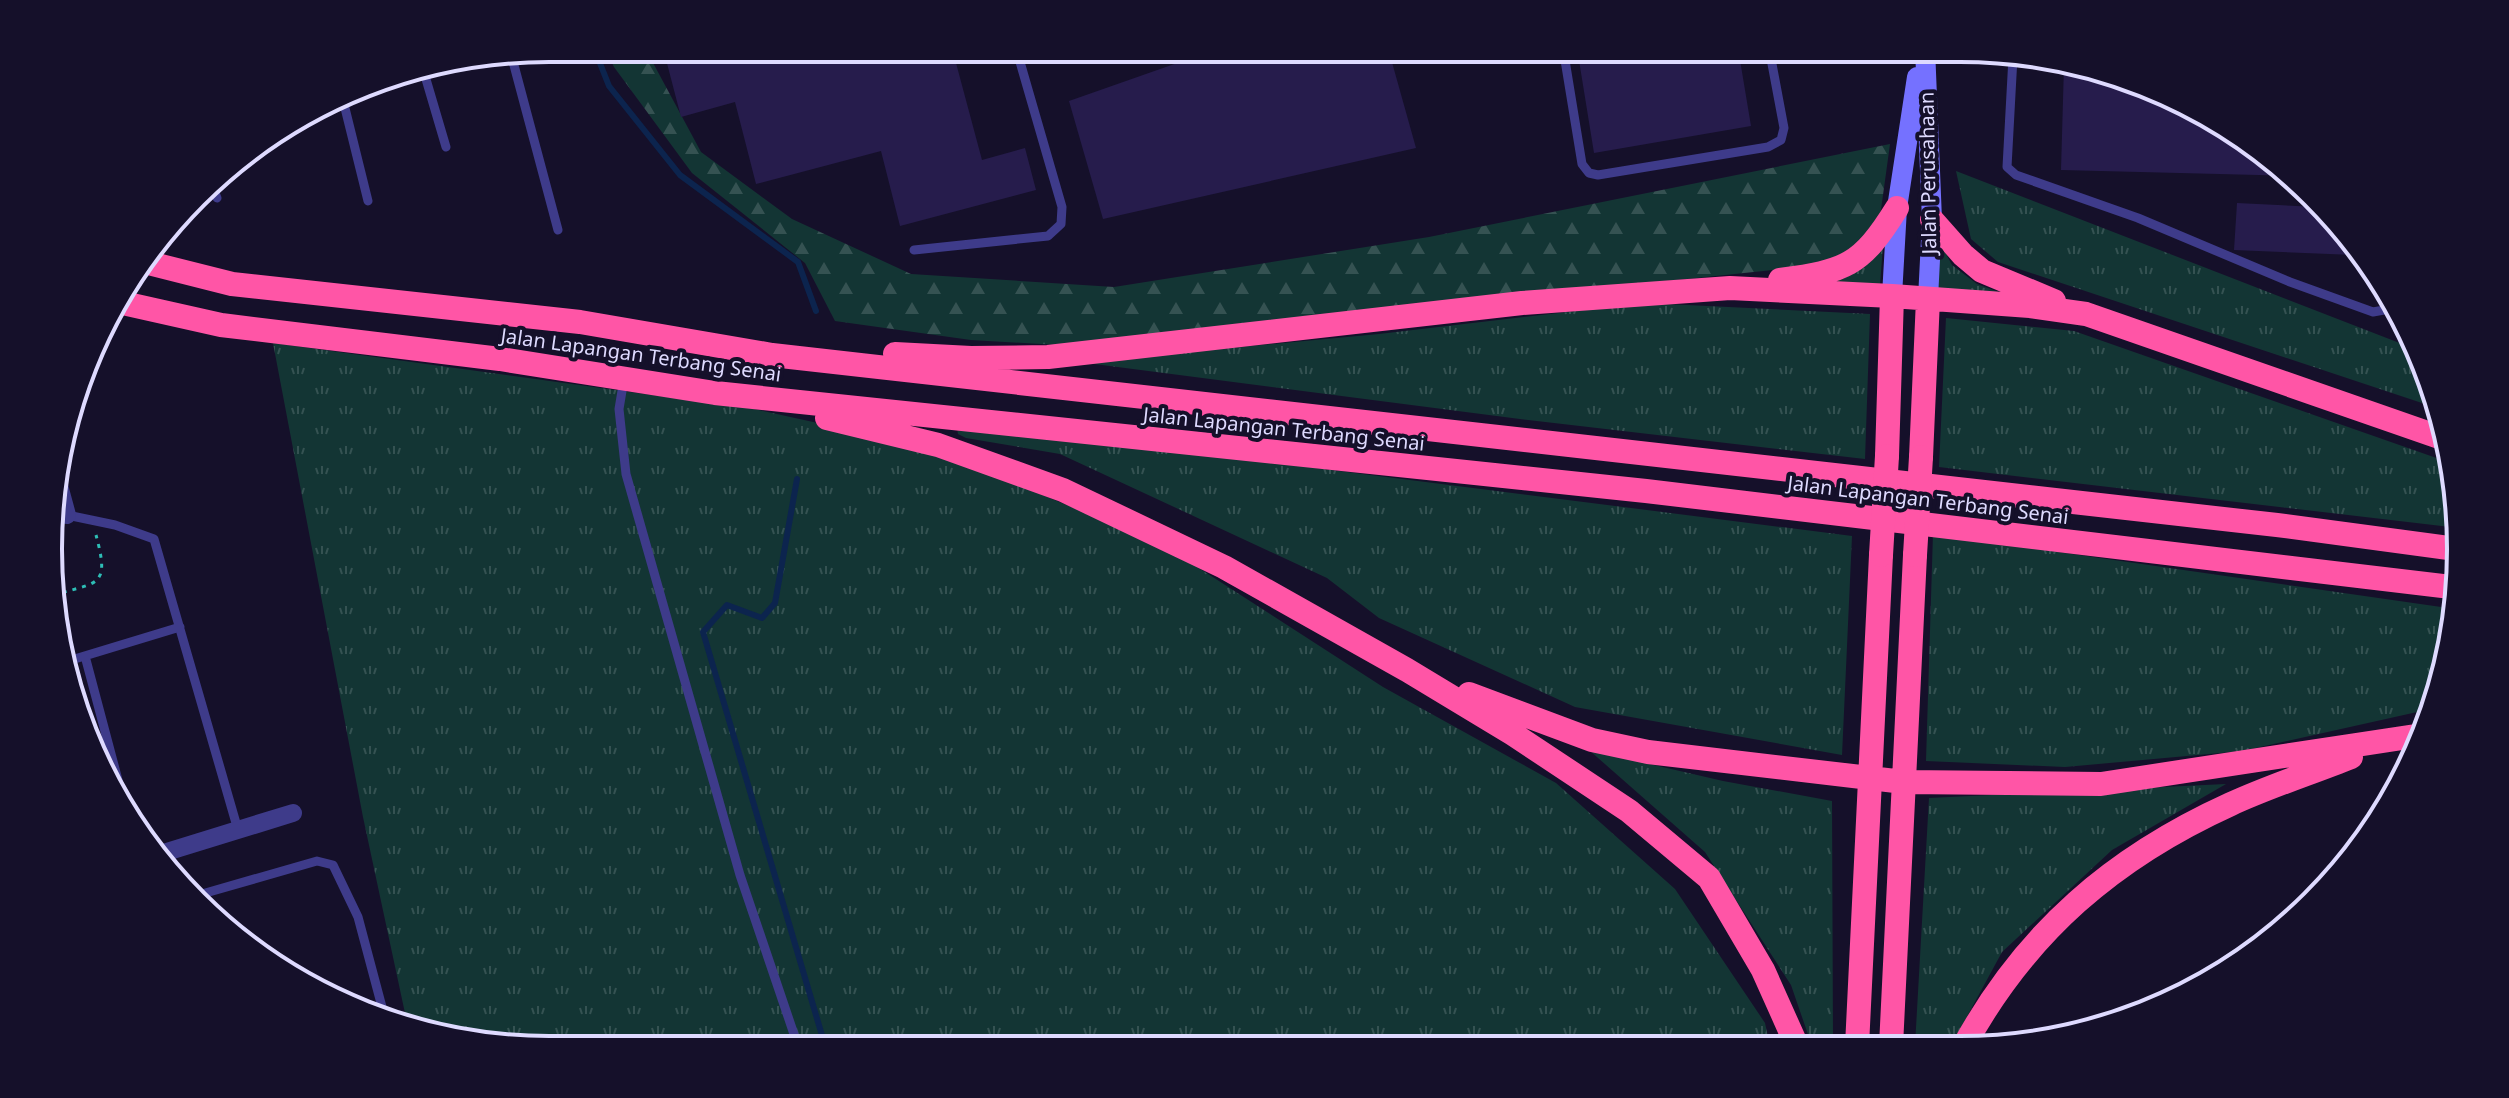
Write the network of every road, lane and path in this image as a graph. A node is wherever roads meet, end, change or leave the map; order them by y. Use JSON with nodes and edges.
{"nodes":[{"id":1,"x":1020,"y":62,"type":"edge"},
{"id":2,"x":1565,"y":62,"type":"edge"},
{"id":3,"x":1772,"y":62,"type":"edge"},
{"id":4,"x":1921,"y":62,"type":"edge"},
{"id":5,"x":1924,"y":62,"type":"edge"},
{"id":6,"x":513,"y":63,"type":"edge"},
{"id":7,"x":2013,"y":65,"type":"edge"},
{"id":8,"x":426,"y":78,"type":"edge"},
{"id":9,"x":345,"y":107,"type":"edge"},
{"id":10,"x":446,"y":147,"type":"dead end"},
{"id":11,"x":216,"y":195,"type":"edge"},
{"id":12,"x":217,"y":198,"type":"dead end"},
{"id":13,"x":368,"y":201,"type":"dead end"},
{"id":14,"x":1897,"y":208,"type":"junction"},
{"id":15,"x":1932,"y":220,"type":"junction"},
{"id":16,"x":558,"y":230,"type":"dead end"},
{"id":17,"x":914,"y":250,"type":"dead end"},
{"id":18,"x":154,"y":264,"type":"edge"},
{"id":19,"x":1730,"y":288,"type":"junction"},
{"id":20,"x":1892,"y":296,"type":"junction"},
{"id":21,"x":1928,"y":299,"type":"junction"},
{"id":22,"x":128,"y":304,"type":"edge"},
{"id":23,"x":2384,"y":310,"type":"edge"},
{"id":24,"x":2086,"y":314,"type":"junction"},
{"id":25,"x":772,"y":355,"type":"junction"},
{"id":26,"x":624,"y":379,"type":"junction"},
{"id":27,"x":715,"y":393,"type":"junction"},
{"id":28,"x":2433,"y":435,"type":"edge"},
{"id":29,"x":63,"y":518,"type":"edge"},
{"id":30,"x":93,"y":520,"type":"junction"},
{"id":31,"x":2447,"y":548,"type":"edge"},
{"id":32,"x":2445,"y":586,"type":"edge"},
{"id":33,"x":64,"y":592,"type":"edge"},
{"id":34,"x":180,"y":627,"type":"junction"},
{"id":35,"x":85,"y":656,"type":"junction"},
{"id":36,"x":75,"y":659,"type":"edge"},
{"id":37,"x":1407,"y":670,"type":"junction"},
{"id":38,"x":2409,"y":738,"type":"edge"},
{"id":39,"x":2394,"y":741,"type":"junction"},
{"id":40,"x":115,"y":770,"type":"edge"},
{"id":41,"x":1871,"y":779,"type":"junction"},
{"id":42,"x":1904,"y":782,"type":"junction"},
{"id":43,"x":293,"y":813,"type":"dead end"},
{"id":44,"x":238,"y":830,"type":"junction"},
{"id":45,"x":168,"y":851,"type":"edge"},
{"id":46,"x":205,"y":893,"type":"edge"},
{"id":47,"x":382,"y":1006,"type":"edge"},
{"id":48,"x":795,"y":1036,"type":"edge"},
{"id":49,"x":1793,"y":1036,"type":"edge"},
{"id":50,"x":1858,"y":1036,"type":"edge"},
{"id":51,"x":1891,"y":1036,"type":"edge"},
{"id":52,"x":1970,"y":1036,"type":"edge"}],
"edges":[{"from":1,"to":17,"type":"lane"},
{"from":2,"to":3,"type":"lane"},
{"from":4,"to":14,"type":"main road","name":"Jalan Perusahaan"},
{"from":5,"to":15,"type":"main road","name":"Jalan Perusahaan"},
{"from":6,"to":16,"type":"lane"},
{"from":7,"to":23,"type":"lane"},
{"from":8,"to":10,"type":"lane"},
{"from":9,"to":13,"type":"lane"},
{"from":11,"to":12,"type":"lane"},
{"from":14,"to":19,"type":"highway"},
{"from":14,"to":20,"type":"main road","name":"Jalan Perusahaan"},
{"from":15,"to":21,"type":"main road","name":"Jalan Perusahaan"},
{"from":15,"to":24,"type":"highway"},
{"from":18,"to":25,"type":"highway","name":"Jalan Lapangan Terbang Senai"},
{"from":19,"to":20,"type":"highway"},
{"from":19,"to":25,"type":"highway"},
{"from":20,"to":21,"type":"highway"},
{"from":20,"to":41,"type":"highway","bridge":true},
{"from":21,"to":24,"type":"highway"},
{"from":21,"to":42,"type":"highway","bridge":true},
{"from":22,"to":26,"type":"highway","name":"Jalan Lapangan Terbang Senai"},
{"from":24,"to":28,"type":"highway"},
{"from":25,"to":31,"type":"highway","name":"Jalan Lapangan Terbang Senai"},
{"from":26,"to":27,"type":"highway","name":"Jalan Lapangan Terbang Senai"},
{"from":26,"to":48,"type":"lane"},
{"from":27,"to":32,"type":"highway","name":"Jalan Lapangan Terbang Senai"},
{"from":27,"to":37,"type":"highway"},
{"from":29,"to":30,"type":"lane"},
{"from":30,"to":33,"type":"path"},
{"from":30,"to":34,"type":"lane"},
{"from":34,"to":35,"type":"lane"},
{"from":34,"to":44,"type":"lane"},
{"from":35,"to":36,"type":"lane"},
{"from":35,"to":40,"type":"lane"},
{"from":37,"to":41,"type":"highway"},
{"from":37,"to":49,"type":"highway"},
{"from":38,"to":39,"type":"highway"},
{"from":39,"to":42,"type":"highway"},
{"from":39,"to":52,"type":"highway"},
{"from":41,"to":42,"type":"highway"},
{"from":41,"to":50,"type":"highway"},
{"from":42,"to":51,"type":"highway"},
{"from":43,"to":44,"type":"street"},
{"from":44,"to":45,"type":"street"},
{"from":46,"to":47,"type":"lane"}]}
